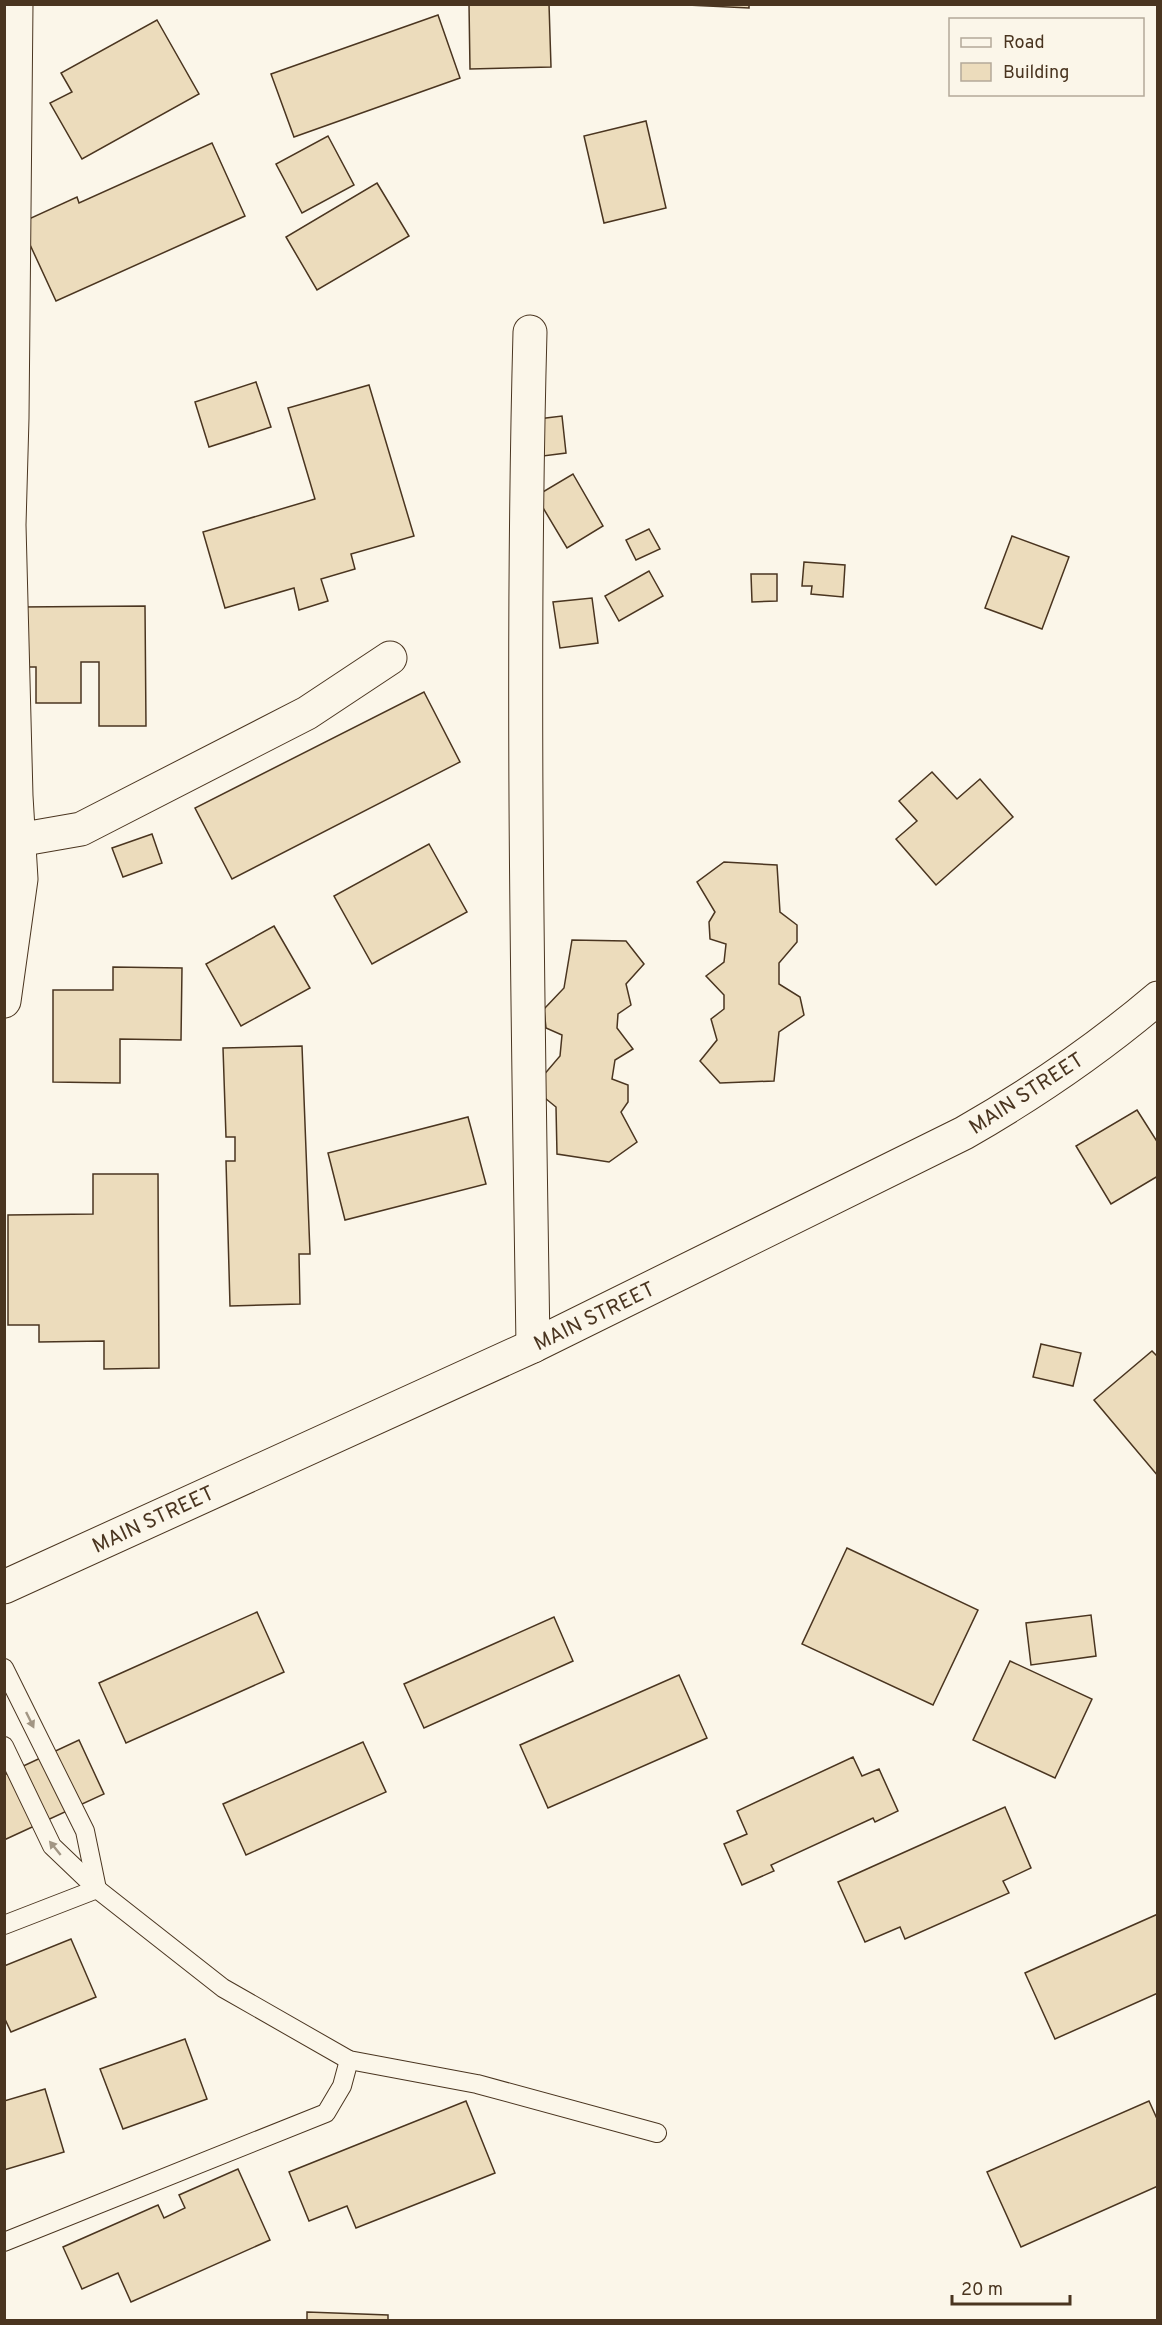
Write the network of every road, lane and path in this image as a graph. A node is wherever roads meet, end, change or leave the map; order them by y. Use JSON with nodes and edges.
{"nodes":[{"id":1,"x":16,"y":4,"type":"edge"},
{"id":2,"x":530,"y":332,"type":"dead end"},
{"id":3,"x":8,"y":411,"type":"edge"},
{"id":4,"x":390,"y":658,"type":"dead end"},
{"id":5,"x":18,"y":840,"type":"junction"},
{"id":6,"x":1158,"y":998,"type":"edge"},
{"id":7,"x":4,"y":1001,"type":"edge"},
{"id":8,"x":533,"y":1346,"type":"junction"},
{"id":9,"x":4,"y":1587,"type":"edge"},
{"id":10,"x":4,"y":1668,"type":"edge"},
{"id":11,"x":4,"y":1746,"type":"edge"},
{"id":12,"x":97,"y":1889,"type":"junction"},
{"id":13,"x":4,"y":1925,"type":"edge"},
{"id":14,"x":349,"y":2060,"type":"junction"},
{"id":15,"x":657,"y":2133,"type":"dead end"},
{"id":16,"x":4,"y":2242,"type":"edge"}],
"edges":[{"from":1,"to":3,"type":"street"},
{"from":2,"to":8,"type":"street"},
{"from":3,"to":5,"type":"street"},
{"from":4,"to":5,"type":"street"},
{"from":5,"to":7,"type":"street"},
{"from":6,"to":8,"type":"street","name":"MAIN STREET"},
{"from":8,"to":9,"type":"street","name":"MAIN STREET"},
{"from":10,"to":12,"type":"lane","one_way":true},
{"from":12,"to":11,"type":"lane","one_way":true},
{"from":12,"to":13,"type":"lane"},
{"from":12,"to":14,"type":"lane"},
{"from":14,"to":15,"type":"lane"},
{"from":14,"to":16,"type":"lane"}]}
